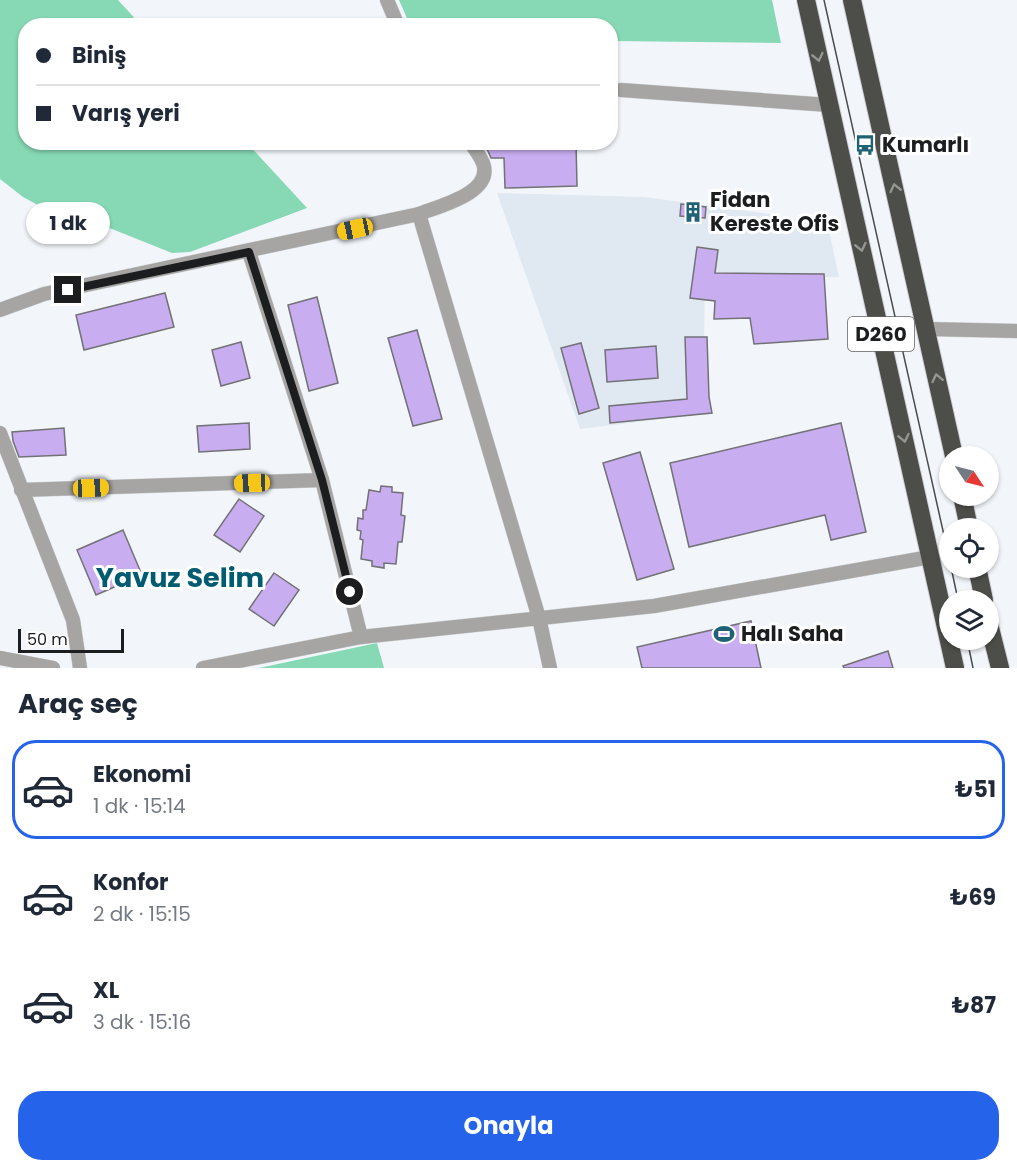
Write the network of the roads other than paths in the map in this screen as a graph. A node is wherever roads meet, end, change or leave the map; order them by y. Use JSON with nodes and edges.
{"nodes":[{"id":1,"x":387,"y":0,"type":"edge"},
{"id":2,"x":806,"y":0,"type":"edge"},
{"id":3,"x":852,"y":0,"type":"edge"},
{"id":4,"x":395,"y":18,"type":"edge"},
{"id":5,"x":621,"y":90,"type":"dead end"},
{"id":6,"x":829,"y":105,"type":"junction"},
{"id":7,"x":475,"y":150,"type":"edge"},
{"id":8,"x":419,"y":214,"type":"junction"},
{"id":9,"x":249,"y":252,"type":"junction"},
{"id":10,"x":0,"y":310,"type":"edge"},
{"id":11,"x":927,"y":329,"type":"junction"},
{"id":12,"x":1017,"y":332,"type":"edge"},
{"id":13,"x":0,"y":433,"type":"edge"},
{"id":14,"x":952,"y":446,"type":"edge"},
{"id":15,"x":322,"y":480,"type":"junction"},
{"id":16,"x":21,"y":490,"type":"junction"},
{"id":17,"x":930,"y":557,"type":"junction"},
{"id":18,"x":539,"y":618,"type":"junction"},
{"id":19,"x":361,"y":637,"type":"junction"},
{"id":20,"x":996,"y":650,"type":"edge"},
{"id":21,"x":0,"y":658,"type":"edge"},
{"id":22,"x":53,"y":668,"type":"edge"},
{"id":23,"x":80,"y":668,"type":"edge"},
{"id":24,"x":203,"y":668,"type":"edge"},
{"id":25,"x":550,"y":668,"type":"edge"},
{"id":26,"x":955,"y":668,"type":"edge"},
{"id":27,"x":1000,"y":668,"type":"edge"}],
"edges":[{"from":1,"to":4,"type":"street"},
{"from":2,"to":6,"type":"highway","number":"D260","one_way":true},
{"from":11,"to":3,"type":"highway","number":"D260","one_way":true},
{"from":5,"to":6,"type":"street"},
{"from":6,"to":17,"type":"highway","number":"D260","one_way":true},
{"from":7,"to":8,"type":"street"},
{"from":8,"to":9,"type":"street"},
{"from":8,"to":18,"type":"street"},
{"from":9,"to":10,"type":"street"},
{"from":9,"to":15,"type":"street"},
{"from":11,"to":12,"type":"street"},
{"from":14,"to":11,"type":"highway","number":"D260","one_way":true},
{"from":13,"to":16,"type":"street"},
{"from":15,"to":16,"type":"street"},
{"from":15,"to":19,"type":"street"},
{"from":16,"to":23,"type":"street"},
{"from":17,"to":18,"type":"street"},
{"from":17,"to":26,"type":"highway","number":"D260"},
{"from":18,"to":19,"type":"street"},
{"from":18,"to":25,"type":"street"},
{"from":19,"to":24,"type":"street"},
{"from":20,"to":27,"type":"highway"},
{"from":21,"to":22,"type":"street"}]}
